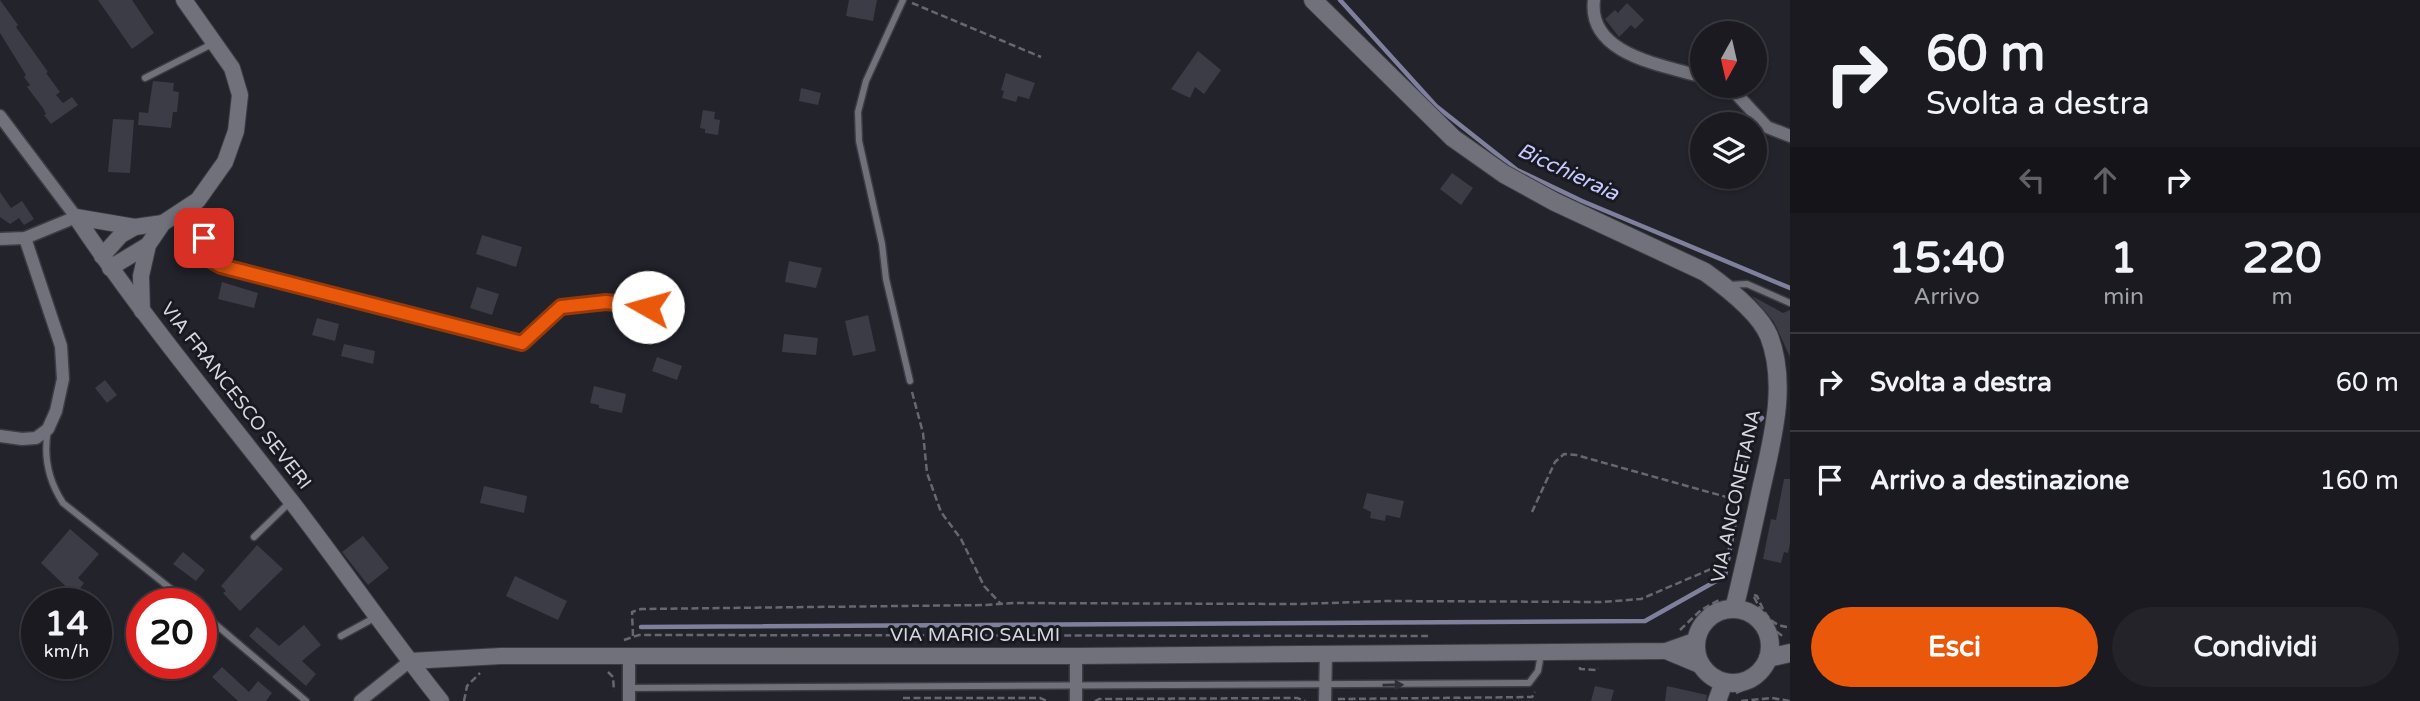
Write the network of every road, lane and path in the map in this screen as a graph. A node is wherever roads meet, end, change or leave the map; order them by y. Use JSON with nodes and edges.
{"nodes":[{"id":1,"x":184,"y":0,"type":"edge"},
{"id":2,"x":904,"y":0,"type":"edge"},
{"id":3,"x":1314,"y":0,"type":"edge"},
{"id":4,"x":1594,"y":0,"type":"edge"},
{"id":5,"x":216,"y":42,"type":"junction"},
{"id":6,"x":1041,"y":57,"type":"dead end"},
{"id":7,"x":1690,"y":73,"type":"edge"},
{"id":8,"x":145,"y":78,"type":"dead end"},
{"id":9,"x":1741,"y":98,"type":"edge"},
{"id":10,"x":0,"y":116,"type":"edge"},
{"id":11,"x":1790,"y":136,"type":"edge"},
{"id":12,"x":198,"y":200,"type":"junction"},
{"id":13,"x":76,"y":217,"type":"junction"},
{"id":14,"x":163,"y":223,"type":"junction"},
{"id":15,"x":135,"y":227,"type":"junction"},
{"id":16,"x":25,"y":238,"type":"junction"},
{"id":17,"x":0,"y":239,"type":"edge"},
{"id":18,"x":148,"y":245,"type":"junction"},
{"id":19,"x":106,"y":262,"type":"junction"},
{"id":20,"x":1724,"y":285,"type":"junction"},
{"id":21,"x":1790,"y":303,"type":"edge"},
{"id":22,"x":648,"y":307,"type":"dead end"},
{"id":23,"x":142,"y":311,"type":"junction"},
{"id":24,"x":910,"y":381,"type":"dead end"},
{"id":25,"x":913,"y":397,"type":"dead end"},
{"id":26,"x":48,"y":429,"type":"junction"},
{"id":27,"x":0,"y":436,"type":"edge"},
{"id":28,"x":1730,"y":498,"type":"dead end"},
{"id":29,"x":291,"y":501,"type":"junction"},
{"id":30,"x":1532,"y":512,"type":"dead end"},
{"id":31,"x":254,"y":537,"type":"dead end"},
{"id":32,"x":1732,"y":572,"type":"dead end"},
{"id":33,"x":170,"y":588,"type":"edge"},
{"id":34,"x":1001,"y":604,"type":"junction"},
{"id":35,"x":1727,"y":604,"type":"junction"},
{"id":36,"x":377,"y":616,"type":"junction"},
{"id":37,"x":217,"y":626,"type":"edge"},
{"id":38,"x":1790,"y":627,"type":"edge"},
{"id":39,"x":341,"y":636,"type":"dead end"},
{"id":40,"x":633,"y":636,"type":"junction"},
{"id":41,"x":1438,"y":636,"type":"dead end"},
{"id":42,"x":1790,"y":638,"type":"edge"},
{"id":43,"x":1697,"y":640,"type":"junction"},
{"id":44,"x":1670,"y":644,"type":"junction"},
{"id":45,"x":1790,"y":650,"type":"edge"},
{"id":46,"x":1541,"y":653,"type":"junction"},
{"id":47,"x":1326,"y":654,"type":"junction"},
{"id":48,"x":1076,"y":656,"type":"junction"},
{"id":49,"x":1770,"y":656,"type":"junction"},
{"id":50,"x":410,"y":661,"type":"junction"},
{"id":51,"x":616,"y":661,"type":"junction"},
{"id":52,"x":1702,"y":666,"type":"junction"},
{"id":53,"x":488,"y":669,"type":"dead end"},
{"id":54,"x":1325,"y":686,"type":"junction"},
{"id":55,"x":1076,"y":687,"type":"junction"},
{"id":56,"x":1724,"y":693,"type":"edge"},
{"id":57,"x":629,"y":694,"type":"edge"},
{"id":58,"x":615,"y":695,"type":"dead end"},
{"id":59,"x":306,"y":701,"type":"edge"},
{"id":60,"x":360,"y":701,"type":"edge"},
{"id":61,"x":441,"y":701,"type":"edge"},
{"id":62,"x":464,"y":701,"type":"edge"},
{"id":63,"x":1076,"y":701,"type":"edge"},
{"id":64,"x":1095,"y":701,"type":"edge"},
{"id":65,"x":1306,"y":701,"type":"edge"},
{"id":66,"x":1325,"y":701,"type":"edge"},
{"id":67,"x":1741,"y":701,"type":"edge"},
{"id":68,"x":1790,"y":701,"type":"edge"}],
"edges":[{"from":1,"to":5,"type":"street"},
{"from":2,"to":6,"type":"path"},
{"from":2,"to":24,"type":"lane"},
{"from":3,"to":20,"type":"main road","name":"VIA ANCONETANA"},
{"from":4,"to":7,"type":"street"},
{"from":5,"to":8,"type":"lane"},
{"from":5,"to":12,"type":"street"},
{"from":9,"to":11,"type":"street"},
{"from":10,"to":13,"type":"street","name":"VIA FRANCESCO SEVERI"},
{"from":12,"to":14,"type":"street"},
{"from":12,"to":22,"type":"lane"},
{"from":13,"to":15,"type":"street"},
{"from":13,"to":16,"type":"street"},
{"from":13,"to":19,"type":"street","name":"VIA FRANCESCO SEVERI"},
{"from":14,"to":15,"type":"street"},
{"from":14,"to":18,"type":"street"},
{"from":15,"to":19,"type":"street"},
{"from":16,"to":17,"type":"street"},
{"from":16,"to":26,"type":"street"},
{"from":18,"to":19,"type":"street"},
{"from":18,"to":23,"type":"street"},
{"from":19,"to":23,"type":"street","name":"VIA FRANCESCO SEVERI"},
{"from":20,"to":21,"type":"lane"},
{"from":20,"to":35,"type":"main road","name":"VIA ANCONETANA"},
{"from":23,"to":29,"type":"street","name":"VIA FRANCESCO SEVERI"},
{"from":25,"to":34,"type":"path"},
{"from":26,"to":27,"type":"street"},
{"from":26,"to":33,"type":"lane"},
{"from":28,"to":30,"type":"path"},
{"from":29,"to":31,"type":"lane"},
{"from":29,"to":36,"type":"street","name":"VIA FRANCESCO SEVERI"},
{"from":32,"to":34,"type":"path"},
{"from":34,"to":40,"type":"path"},
{"from":35,"to":43,"type":"main road","name":"VIA ANCONETANA"},
{"from":35,"to":44,"type":"path"},
{"from":35,"to":49,"type":"main road","name":"VIA ANCONETANA"},
{"from":36,"to":39,"type":"lane"},
{"from":36,"to":50,"type":"street","name":"VIA FRANCESCO SEVERI"},
{"from":37,"to":59,"type":"lane"},
{"from":38,"to":42,"type":"path"},
{"from":40,"to":41,"type":"path"},
{"from":40,"to":51,"type":"path"},
{"from":43,"to":44,"type":"street","name":"VIA MARIO SALMI"},
{"from":43,"to":52,"type":"main road"},
{"from":44,"to":46,"type":"street","name":"VIA MARIO SALMI"},
{"from":44,"to":52,"type":"street","name":"VIA MARIO SALMI"},
{"from":45,"to":49,"type":"main road"},
{"from":46,"to":47,"type":"street","name":"VIA MARIO SALMI"},
{"from":54,"to":46,"type":"lane","one_way":true},
{"from":47,"to":48,"type":"street","name":"VIA MARIO SALMI"},
{"from":47,"to":54,"type":"street"},
{"from":48,"to":51,"type":"street","name":"VIA MARIO SALMI"},
{"from":48,"to":55,"type":"street"},
{"from":49,"to":56,"type":"main road"},
{"from":49,"to":56,"type":"path"},
{"from":50,"to":51,"type":"street","name":"VIA MARIO SALMI"},
{"from":50,"to":60,"type":"street"},
{"from":50,"to":61,"type":"street","name":"VIA FRANCESCO SEVERI"},
{"from":51,"to":57,"type":"street"},
{"from":51,"to":58,"type":"path"},
{"from":52,"to":56,"type":"main road"},
{"from":53,"to":62,"type":"path"},
{"from":54,"to":55,"type":"lane"},
{"from":54,"to":66,"type":"street"},
{"from":55,"to":57,"type":"lane"},
{"from":55,"to":63,"type":"street"},
{"from":64,"to":65,"type":"path"},
{"from":67,"to":68,"type":"path"}]}
